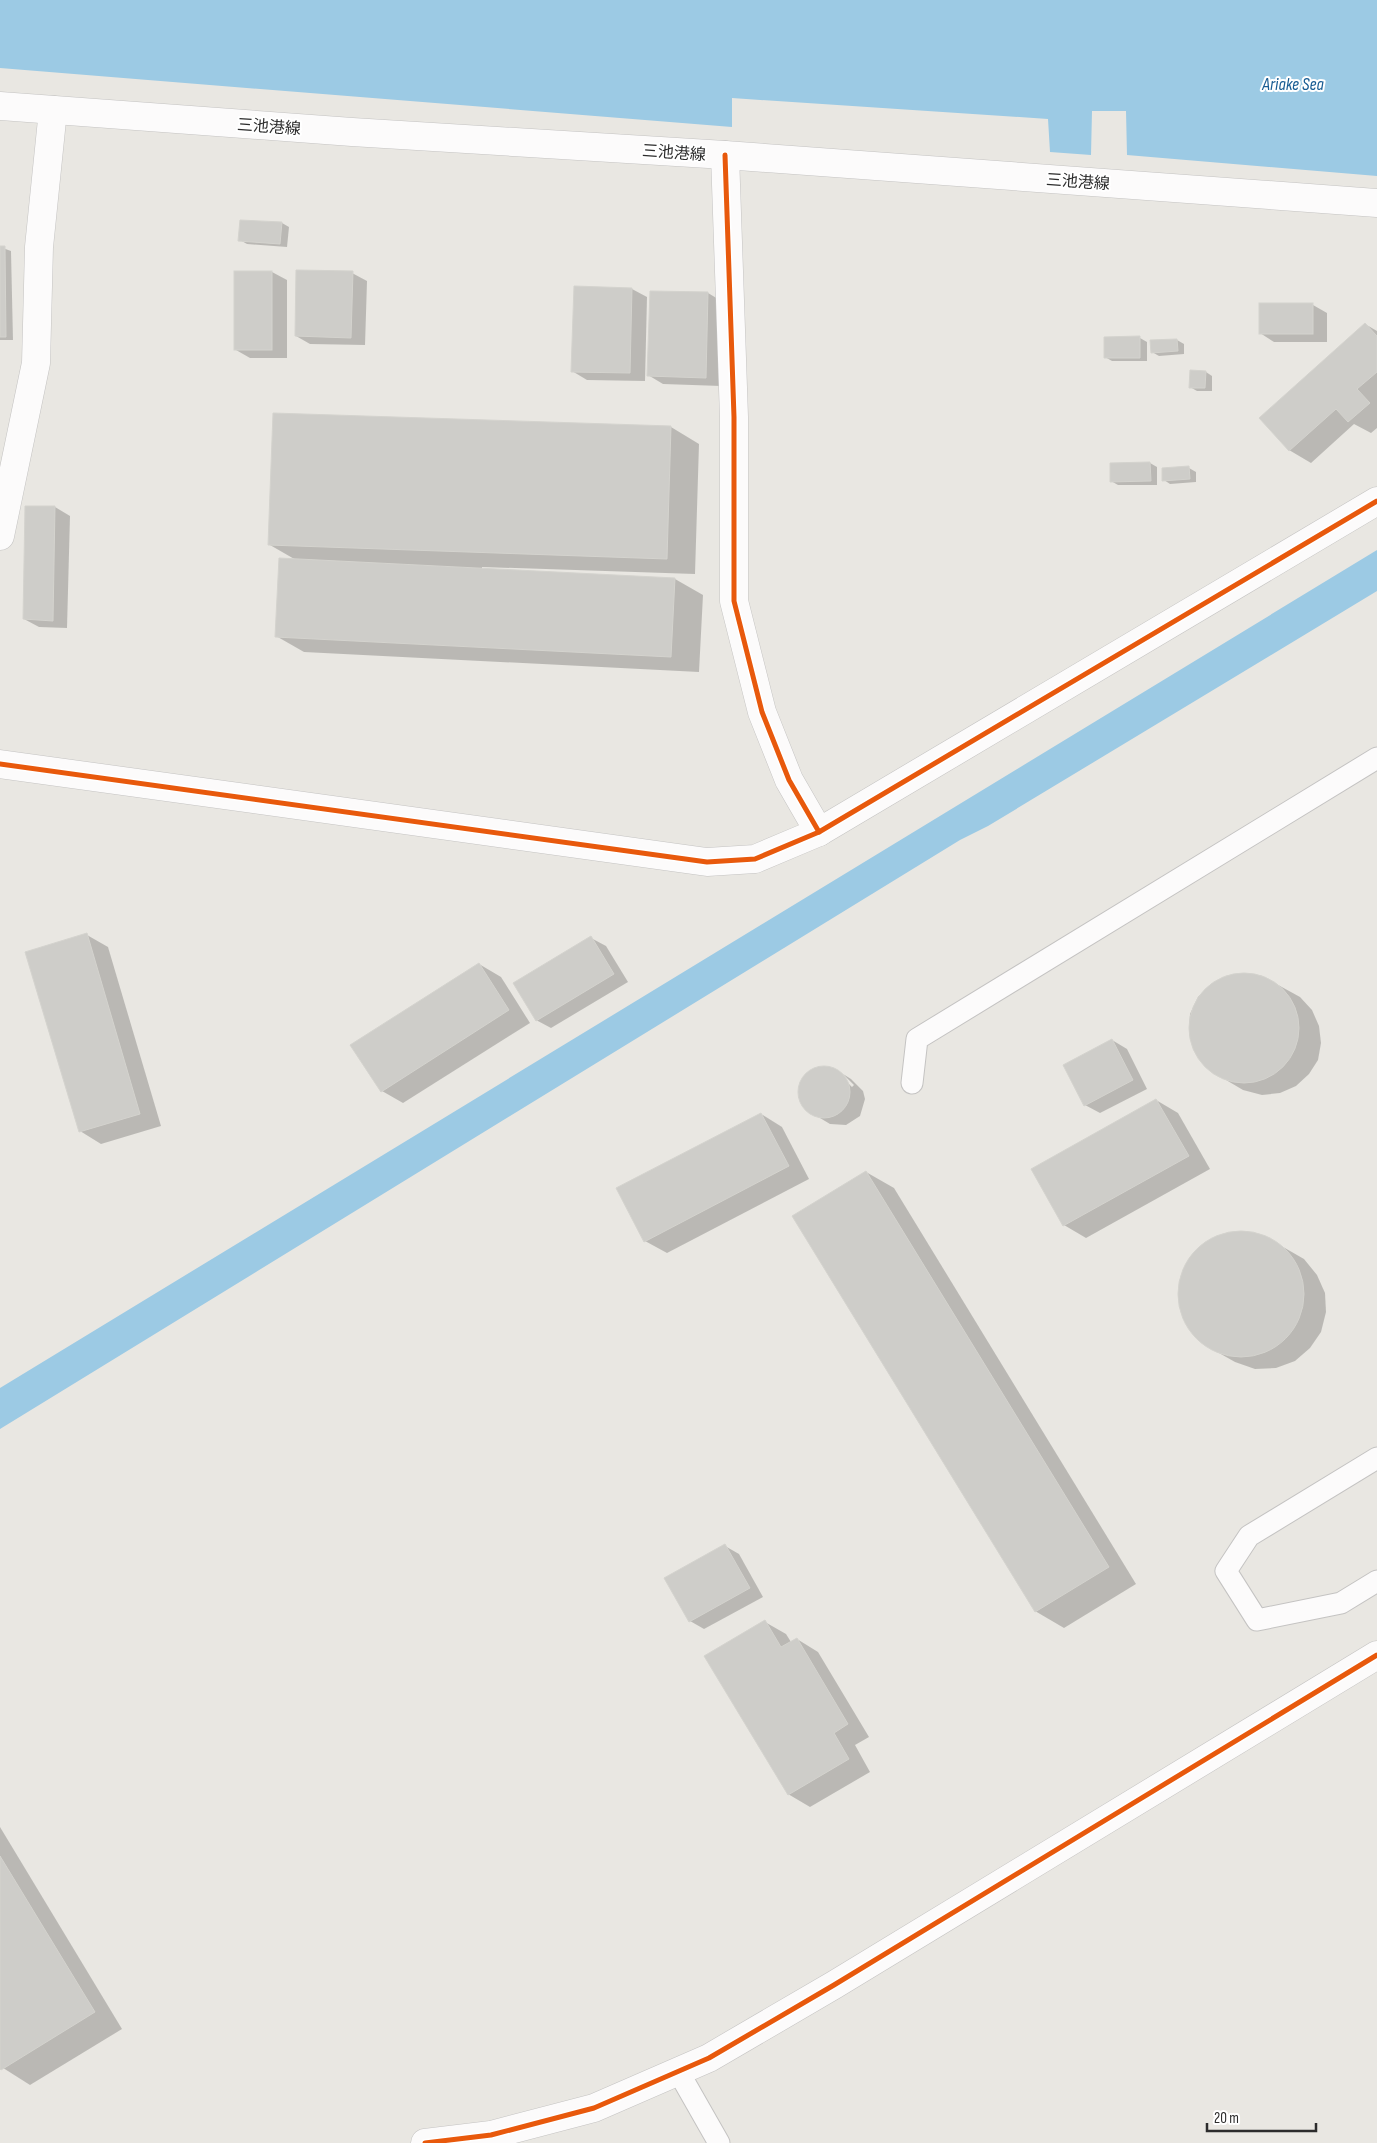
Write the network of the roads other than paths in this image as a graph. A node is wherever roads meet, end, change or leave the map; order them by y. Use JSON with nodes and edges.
{"nodes":[{"id":1,"x":0,"y":106,"type":"edge"},
{"id":2,"x":53,"y":110,"type":"junction"},
{"id":3,"x":725,"y":155,"type":"junction"},
{"id":4,"x":1377,"y":203,"type":"edge"},
{"id":5,"x":1377,"y":501,"type":"edge"},
{"id":6,"x":0,"y":536,"type":"edge"},
{"id":7,"x":1377,"y":758,"type":"edge"},
{"id":8,"x":0,"y":764,"type":"edge"},
{"id":9,"x":819,"y":832,"type":"junction"},
{"id":10,"x":912,"y":1083,"type":"dead end"},
{"id":11,"x":1377,"y":1458,"type":"edge"},
{"id":12,"x":1377,"y":1580,"type":"edge"},
{"id":13,"x":1377,"y":1656,"type":"edge"},
{"id":14,"x":678,"y":2072,"type":"junction"},
{"id":15,"x":425,"y":2143,"type":"edge"},
{"id":16,"x":719,"y":2143,"type":"edge"}],
"edges":[{"from":1,"to":2,"type":"street","name":"三池港線"},
{"from":2,"to":3,"type":"street","name":"三池港線"},
{"from":2,"to":6,"type":"street"},
{"from":3,"to":4,"type":"street","name":"三池港線"},
{"from":3,"to":9,"type":"street"},
{"from":5,"to":9,"type":"street"},
{"from":7,"to":10,"type":"lane"},
{"from":8,"to":9,"type":"street"},
{"from":11,"to":12,"type":"lane"},
{"from":13,"to":14,"type":"street"},
{"from":14,"to":15,"type":"street"},
{"from":14,"to":16,"type":"lane"}]}
